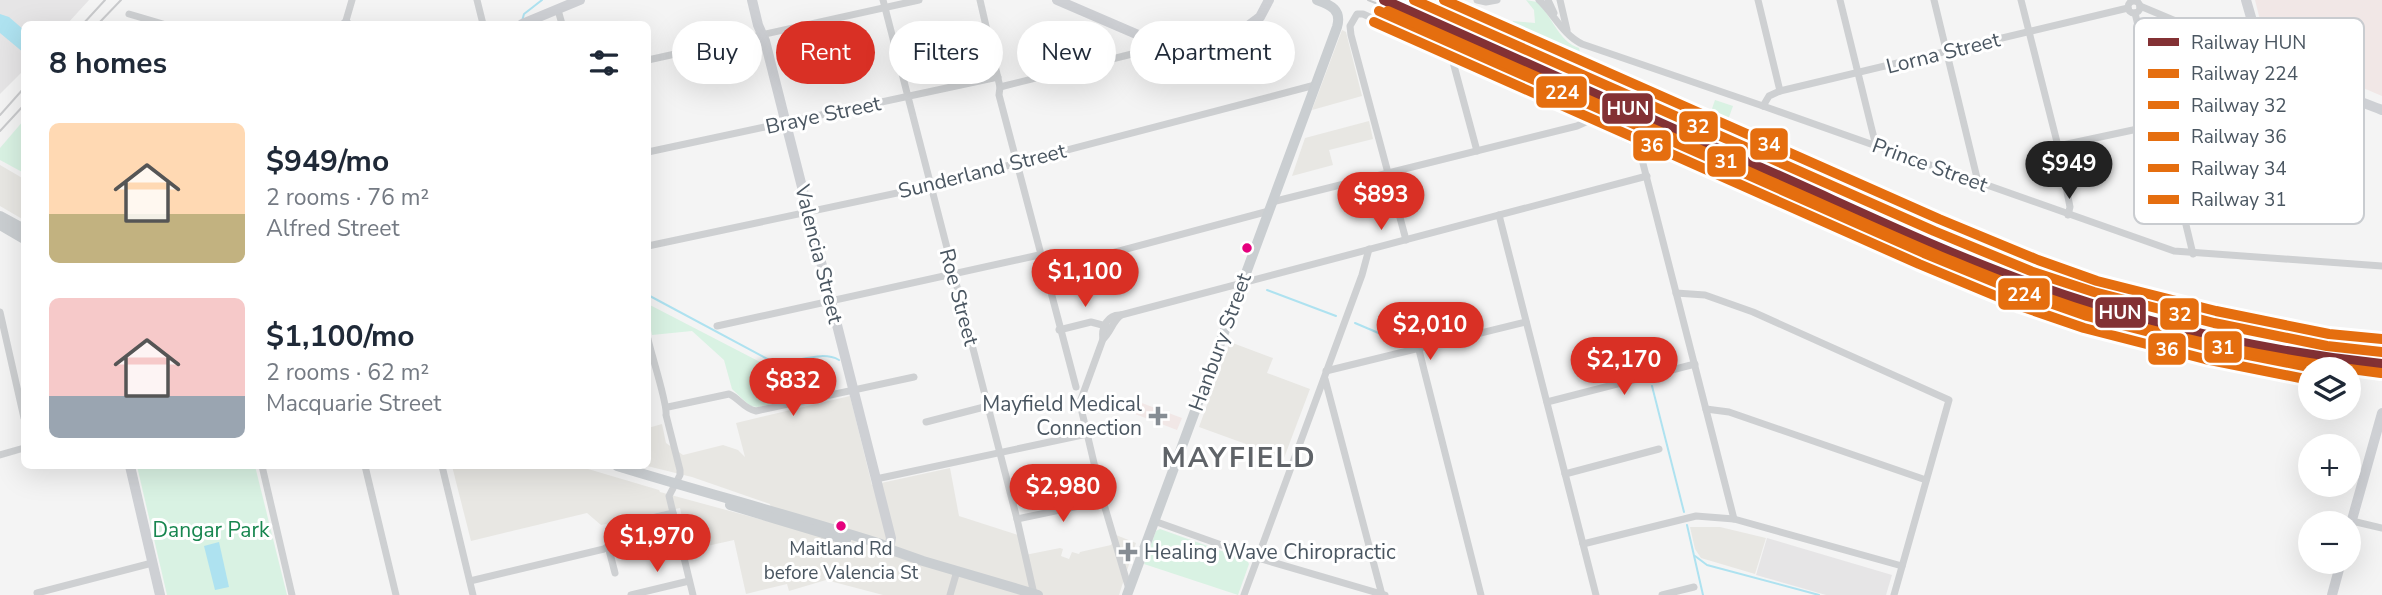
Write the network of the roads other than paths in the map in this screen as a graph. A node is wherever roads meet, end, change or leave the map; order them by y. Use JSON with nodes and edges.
{"nodes":[{"id":1,"x":352,"y":0,"type":"edge"},
{"id":2,"x":477,"y":0,"type":"edge"},
{"id":3,"x":580,"y":0,"type":"edge"},
{"id":4,"x":752,"y":0,"type":"edge"},
{"id":5,"x":919,"y":0,"type":"edge"},
{"id":6,"x":980,"y":0,"type":"edge"},
{"id":7,"x":1057,"y":0,"type":"edge"},
{"id":8,"x":1269,"y":0,"type":"edge"},
{"id":9,"x":1317,"y":0,"type":"edge"},
{"id":10,"x":1477,"y":0,"type":"edge"},
{"id":11,"x":1497,"y":0,"type":"edge"},
{"id":12,"x":1539,"y":0,"type":"edge"},
{"id":13,"x":1548,"y":0,"type":"edge"},
{"id":14,"x":1560,"y":0,"type":"edge"},
{"id":15,"x":1758,"y":0,"type":"edge"},
{"id":16,"x":1840,"y":0,"type":"edge"},
{"id":17,"x":1934,"y":0,"type":"edge"},
{"id":18,"x":2021,"y":0,"type":"edge"},
{"id":19,"x":2246,"y":0,"type":"edge"},
{"id":20,"x":883,"y":4,"type":"edge"},
{"id":21,"x":2133,"y":6,"type":"edge"},
{"id":22,"x":558,"y":10,"type":"junction"},
{"id":23,"x":129,"y":14,"type":"dead end"},
{"id":24,"x":1555,"y":17,"type":"junction"},
{"id":25,"x":2164,"y":18,"type":"edge"},
{"id":26,"x":2251,"y":18,"type":"edge"},
{"id":27,"x":153,"y":21,"type":"edge"},
{"id":28,"x":346,"y":21,"type":"edge"},
{"id":29,"x":482,"y":21,"type":"edge"},
{"id":30,"x":530,"y":21,"type":"edge"},
{"id":31,"x":561,"y":21,"type":"edge"},
{"id":32,"x":758,"y":21,"type":"edge"},
{"id":33,"x":985,"y":21,"type":"edge"},
{"id":34,"x":1255,"y":21,"type":"edge"},
{"id":35,"x":1130,"y":32,"type":"edge"},
{"id":36,"x":2029,"y":32,"type":"junction"},
{"id":37,"x":762,"y":35,"type":"joint"},
{"id":38,"x":1569,"y":36,"type":"junction"},
{"id":39,"x":1946,"y":53,"type":"junction"},
{"id":40,"x":1130,"y":54,"type":"edge"},
{"id":41,"x":672,"y":55,"type":"edge"},
{"id":42,"x":1453,"y":55,"type":"junction"},
{"id":43,"x":651,"y":59,"type":"edge"},
{"id":44,"x":1858,"y":74,"type":"junction"},
{"id":45,"x":966,"y":84,"type":"edge"},
{"id":46,"x":999,"y":84,"type":"edge"},
{"id":47,"x":1315,"y":85,"type":"junction"},
{"id":48,"x":1000,"y":87,"type":"junction"},
{"id":49,"x":1780,"y":91,"type":"junction"},
{"id":50,"x":2364,"y":96,"type":"edge"},
{"id":51,"x":907,"y":97,"type":"junction"},
{"id":52,"x":2364,"y":103,"type":"edge"},
{"id":53,"x":2382,"y":104,"type":"edge"},
{"id":54,"x":1763,"y":106,"type":"junction"},
{"id":55,"x":2382,"y":110,"type":"edge"},
{"id":56,"x":1588,"y":121,"type":"junction"},
{"id":57,"x":785,"y":123,"type":"junction"},
{"id":58,"x":2134,"y":130,"type":"edge"},
{"id":59,"x":1876,"y":146,"type":"junction"},
{"id":60,"x":2058,"y":146,"type":"junction"},
{"id":61,"x":651,"y":151,"type":"edge"},
{"id":62,"x":1477,"y":151,"type":"junction"},
{"id":63,"x":1016,"y":162,"type":"junction"},
{"id":64,"x":1389,"y":174,"type":"junction"},
{"id":65,"x":1647,"y":176,"type":"junction"},
{"id":66,"x":1978,"y":182,"type":"junction"},
{"id":67,"x":930,"y":186,"type":"junction"},
{"id":68,"x":1270,"y":206,"type":"junction"},
{"id":69,"x":808,"y":213,"type":"junction"},
{"id":70,"x":1499,"y":215,"type":"junction"},
{"id":71,"x":2068,"y":215,"type":"junction"},
{"id":72,"x":0,"y":216,"type":"edge"},
{"id":73,"x":2186,"y":224,"type":"edge"},
{"id":74,"x":0,"y":225,"type":"edge"},
{"id":75,"x":21,"y":227,"type":"edge"},
{"id":76,"x":21,"y":237,"type":"edge"},
{"id":77,"x":1406,"y":240,"type":"junction"},
{"id":78,"x":651,"y":246,"type":"edge"},
{"id":79,"x":1369,"y":249,"type":"junction"},
{"id":80,"x":2193,"y":254,"type":"junction"},
{"id":81,"x":1039,"y":255,"type":"junction"},
{"id":82,"x":2382,"y":266,"type":"edge"},
{"id":83,"x":1044,"y":271,"type":"junction"},
{"id":84,"x":954,"y":275,"type":"junction"},
{"id":85,"x":1242,"y":283,"type":"junction"},
{"id":86,"x":1676,"y":293,"type":"junction"},
{"id":87,"x":832,"y":301,"type":"junction"},
{"id":88,"x":0,"y":312,"type":"edge"},
{"id":89,"x":1526,"y":322,"type":"junction"},
{"id":90,"x":717,"y":326,"type":"dead end"},
{"id":91,"x":1108,"y":327,"type":"junction"},
{"id":92,"x":1059,"y":330,"type":"junction"},
{"id":93,"x":1419,"y":350,"type":"junction"},
{"id":94,"x":651,"y":351,"type":"edge"},
{"id":95,"x":1695,"y":364,"type":"junction"},
{"id":96,"x":1325,"y":374,"type":"junction"},
{"id":97,"x":914,"y":377,"type":"dead end"},
{"id":98,"x":1076,"y":387,"type":"dead end"},
{"id":99,"x":854,"y":390,"type":"junction"},
{"id":100,"x":1547,"y":402,"type":"junction"},
{"id":101,"x":21,"y":405,"type":"edge"},
{"id":102,"x":988,"y":406,"type":"junction"},
{"id":103,"x":668,"y":407,"type":"junction"},
{"id":104,"x":1706,"y":409,"type":"junction"},
{"id":105,"x":2382,"y":413,"type":"edge"},
{"id":106,"x":926,"y":422,"type":"dead end"},
{"id":107,"x":1087,"y":434,"type":"junction"},
{"id":108,"x":2379,"y":437,"type":"edge"},
{"id":109,"x":21,"y":449,"type":"edge"},
{"id":110,"x":1658,"y":449,"type":"dead end"},
{"id":111,"x":999,"y":453,"type":"junction"},
{"id":112,"x":0,"y":455,"type":"edge"},
{"id":113,"x":131,"y":469,"type":"edge"},
{"id":114,"x":263,"y":469,"type":"edge"},
{"id":115,"x":366,"y":469,"type":"edge"},
{"id":116,"x":443,"y":469,"type":"edge"},
{"id":117,"x":627,"y":469,"type":"edge"},
{"id":118,"x":1565,"y":474,"type":"junction"},
{"id":119,"x":876,"y":479,"type":"junction"},
{"id":120,"x":1926,"y":480,"type":"junction"},
{"id":121,"x":675,"y":484,"type":"junction"},
{"id":122,"x":1103,"y":501,"type":"junction"},
{"id":123,"x":2355,"y":511,"type":"edge"},
{"id":124,"x":673,"y":513,"type":"junction"},
{"id":125,"x":1017,"y":519,"type":"junction"},
{"id":126,"x":1734,"y":519,"type":"junction"},
{"id":127,"x":1154,"y":521,"type":"junction"},
{"id":128,"x":2361,"y":522,"type":"edge"},
{"id":129,"x":2382,"y":528,"type":"edge"},
{"id":130,"x":1583,"y":544,"type":"junction"},
{"id":131,"x":608,"y":545,"type":"junction"},
{"id":132,"x":889,"y":550,"type":"junction"},
{"id":133,"x":1258,"y":558,"type":"junction"},
{"id":134,"x":152,"y":563,"type":"junction"},
{"id":135,"x":1902,"y":566,"type":"junction"},
{"id":136,"x":957,"y":571,"type":"junction"},
{"id":137,"x":615,"y":573,"type":"dead end"},
{"id":138,"x":2338,"y":574,"type":"edge"},
{"id":139,"x":689,"y":580,"type":"junction"},
{"id":140,"x":470,"y":581,"type":"junction"},
{"id":141,"x":1694,"y":587,"type":"dead end"},
{"id":142,"x":1128,"y":592,"type":"edge"},
{"id":143,"x":37,"y":593,"type":"dead end"},
{"id":144,"x":1036,"y":594,"type":"edge"},
{"id":145,"x":160,"y":595,"type":"edge"},
{"id":146,"x":292,"y":595,"type":"edge"},
{"id":147,"x":396,"y":595,"type":"edge"},
{"id":148,"x":473,"y":595,"type":"edge"},
{"id":149,"x":631,"y":595,"type":"edge"},
{"id":150,"x":693,"y":595,"type":"edge"},
{"id":151,"x":950,"y":595,"type":"edge"},
{"id":152,"x":1244,"y":595,"type":"edge"},
{"id":153,"x":1383,"y":595,"type":"edge"},
{"id":154,"x":1481,"y":595,"type":"edge"},
{"id":155,"x":1596,"y":595,"type":"edge"},
{"id":156,"x":1662,"y":595,"type":"edge"},
{"id":157,"x":1894,"y":595,"type":"edge"},
{"id":158,"x":2332,"y":595,"type":"edge"}],
"edges":[{"from":1,"to":28,"type":"street"},
{"from":2,"to":29,"type":"street"},
{"from":3,"to":22,"type":"street"},
{"from":4,"to":32,"type":"street","name":"Valencia Street"},
{"from":5,"to":20,"type":"street"},
{"from":6,"to":33,"type":"street"},
{"from":7,"to":35,"type":"street"},
{"from":8,"to":34,"type":"street"},
{"from":9,"to":47,"type":"main road","name":"Hanbury Street"},
{"from":10,"to":11,"type":"street"},
{"from":12,"to":24,"type":"street","name":"Prince Street"},
{"from":13,"to":24,"type":"street","name":"Prince Street"},
{"from":14,"to":38,"type":"street"},
{"from":15,"to":49,"type":"street"},
{"from":16,"to":44,"type":"street"},
{"from":17,"to":39,"type":"street"},
{"from":18,"to":36,"type":"street"},
{"from":19,"to":26,"type":"street"},
{"from":20,"to":37,"type":"street"},
{"from":20,"to":51,"type":"street","name":"Roe Street"},
{"from":21,"to":25,"type":"street"},
{"from":21,"to":36,"type":"street","name":"Lorna Street"},
{"from":22,"to":30,"type":"street"},
{"from":22,"to":31,"type":"street"},
{"from":23,"to":27,"type":"street"},
{"from":24,"to":38,"type":"street","name":"Prince Street"},
{"from":36,"to":39,"type":"street","name":"Lorna Street"},
{"from":36,"to":60,"type":"street"},
{"from":37,"to":57,"type":"street","name":"Valencia Street"},
{"from":38,"to":54,"type":"street","name":"Prince Street"},
{"from":39,"to":44,"type":"street","name":"Lorna Street"},
{"from":39,"to":66,"type":"street"},
{"from":40,"to":48,"type":"street"},
{"from":41,"to":43,"type":"street"},
{"from":42,"to":56,"type":"street"},
{"from":42,"to":62,"type":"street"},
{"from":42,"to":64,"type":"street"},
{"from":44,"to":49,"type":"street","name":"Lorna Street"},
{"from":44,"to":59,"type":"street"},
{"from":45,"to":51,"type":"street","name":"Braye Street"},
{"from":46,"to":48,"type":"street"},
{"from":47,"to":63,"type":"street","name":"Sunderland Street"},
{"from":47,"to":68,"type":"main road","name":"Hanbury Street"},
{"from":48,"to":63,"type":"street"},
{"from":49,"to":54,"type":"street","name":"Lorna Street"},
{"from":50,"to":53,"type":"street"},
{"from":51,"to":57,"type":"street","name":"Braye Street"},
{"from":51,"to":67,"type":"street","name":"Roe Street"},
{"from":52,"to":55,"type":"street"},
{"from":54,"to":59,"type":"street","name":"Prince Street"},
{"from":56,"to":62,"type":"street"},
{"from":56,"to":65,"type":"street"},
{"from":57,"to":61,"type":"street","name":"Braye Street"},
{"from":57,"to":69,"type":"street","name":"Valencia Street"},
{"from":58,"to":60,"type":"street"},
{"from":59,"to":66,"type":"street","name":"Prince Street"},
{"from":60,"to":71,"type":"street"},
{"from":62,"to":64,"type":"street"},
{"from":63,"to":67,"type":"street","name":"Sunderland Street"},
{"from":63,"to":81,"type":"street"},
{"from":64,"to":68,"type":"street"},
{"from":64,"to":77,"type":"street"},
{"from":65,"to":70,"type":"street"},
{"from":65,"to":86,"type":"street"},
{"from":66,"to":71,"type":"street","name":"Prince Street"},
{"from":67,"to":69,"type":"street","name":"Sunderland Street"},
{"from":67,"to":84,"type":"street","name":"Roe Street"},
{"from":68,"to":83,"type":"street"},
{"from":68,"to":85,"type":"main road","name":"Hanbury Street"},
{"from":69,"to":78,"type":"street","name":"Sunderland Street"},
{"from":69,"to":87,"type":"street","name":"Valencia Street"},
{"from":70,"to":77,"type":"street"},
{"from":70,"to":89,"type":"street"},
{"from":71,"to":80,"type":"street","name":"Prince Street"},
{"from":72,"to":75,"type":"main road"},
{"from":73,"to":80,"type":"street"},
{"from":74,"to":76,"type":"main road"},
{"from":77,"to":79,"type":"street"},
{"from":79,"to":85,"type":"street"},
{"from":79,"to":96,"type":"street"},
{"from":80,"to":82,"type":"street","name":"Prince Street"},
{"from":81,"to":83,"type":"street"},
{"from":81,"to":84,"type":"street"},
{"from":83,"to":92,"type":"street"},
{"from":84,"to":87,"type":"street"},
{"from":84,"to":102,"type":"street","name":"Roe Street"},
{"from":85,"to":91,"type":"street"},
{"from":85,"to":127,"type":"main road","name":"Hanbury Street"},
{"from":86,"to":95,"type":"street"},
{"from":86,"to":120,"type":"street"},
{"from":87,"to":90,"type":"street"},
{"from":87,"to":99,"type":"street","name":"Valencia Street"},
{"from":88,"to":101,"type":"street"},
{"from":89,"to":93,"type":"street"},
{"from":89,"to":100,"type":"street"},
{"from":91,"to":92,"type":"street"},
{"from":91,"to":107,"type":"street"},
{"from":92,"to":98,"type":"street"},
{"from":93,"to":96,"type":"street"},
{"from":93,"to":154,"type":"street"},
{"from":94,"to":103,"type":"street"},
{"from":95,"to":100,"type":"street"},
{"from":95,"to":104,"type":"street"},
{"from":96,"to":133,"type":"street"},
{"from":96,"to":153,"type":"street"},
{"from":97,"to":99,"type":"street"},
{"from":99,"to":103,"type":"street"},
{"from":99,"to":119,"type":"street","name":"Valencia Street"},
{"from":100,"to":118,"type":"street"},
{"from":102,"to":106,"type":"street"},
{"from":102,"to":111,"type":"street","name":"Roe Street"},
{"from":103,"to":121,"type":"street"},
{"from":104,"to":120,"type":"street"},
{"from":104,"to":126,"type":"street"},
{"from":105,"to":108,"type":"street"},
{"from":107,"to":111,"type":"street"},
{"from":107,"to":122,"type":"street"},
{"from":108,"to":123,"type":"street"},
{"from":109,"to":112,"type":"street"},
{"from":110,"to":118,"type":"street"},
{"from":111,"to":119,"type":"street"},
{"from":111,"to":125,"type":"street","name":"Roe Street"},
{"from":113,"to":134,"type":"street"},
{"from":114,"to":146,"type":"street"},
{"from":115,"to":147,"type":"street"},
{"from":116,"to":140,"type":"street"},
{"from":117,"to":121,"type":"main road"},
{"from":118,"to":130,"type":"street"},
{"from":119,"to":132,"type":"street","name":"Valencia Street"},
{"from":120,"to":135,"type":"street"},
{"from":121,"to":124,"type":"street"},
{"from":121,"to":132,"type":"main road"},
{"from":122,"to":125,"type":"street"},
{"from":122,"to":142,"type":"street"},
{"from":124,"to":131,"type":"street"},
{"from":124,"to":139,"type":"street"},
{"from":125,"to":144,"type":"street","name":"Roe Street"},
{"from":126,"to":130,"type":"street"},
{"from":126,"to":135,"type":"street"},
{"from":127,"to":133,"type":"street"},
{"from":127,"to":142,"type":"main road","name":"Hanbury Street"},
{"from":128,"to":129,"type":"street"},
{"from":130,"to":155,"type":"street"},
{"from":131,"to":137,"type":"street"},
{"from":131,"to":140,"type":"street"},
{"from":132,"to":136,"type":"main road"},
{"from":133,"to":152,"type":"street"},
{"from":133,"to":153,"type":"street"},
{"from":134,"to":143,"type":"street"},
{"from":134,"to":145,"type":"street"},
{"from":135,"to":157,"type":"street"},
{"from":136,"to":144,"type":"main road"},
{"from":136,"to":151,"type":"street"},
{"from":138,"to":158,"type":"street"},
{"from":139,"to":149,"type":"street"},
{"from":139,"to":150,"type":"street"},
{"from":140,"to":148,"type":"street"},
{"from":141,"to":156,"type":"street"}]}
